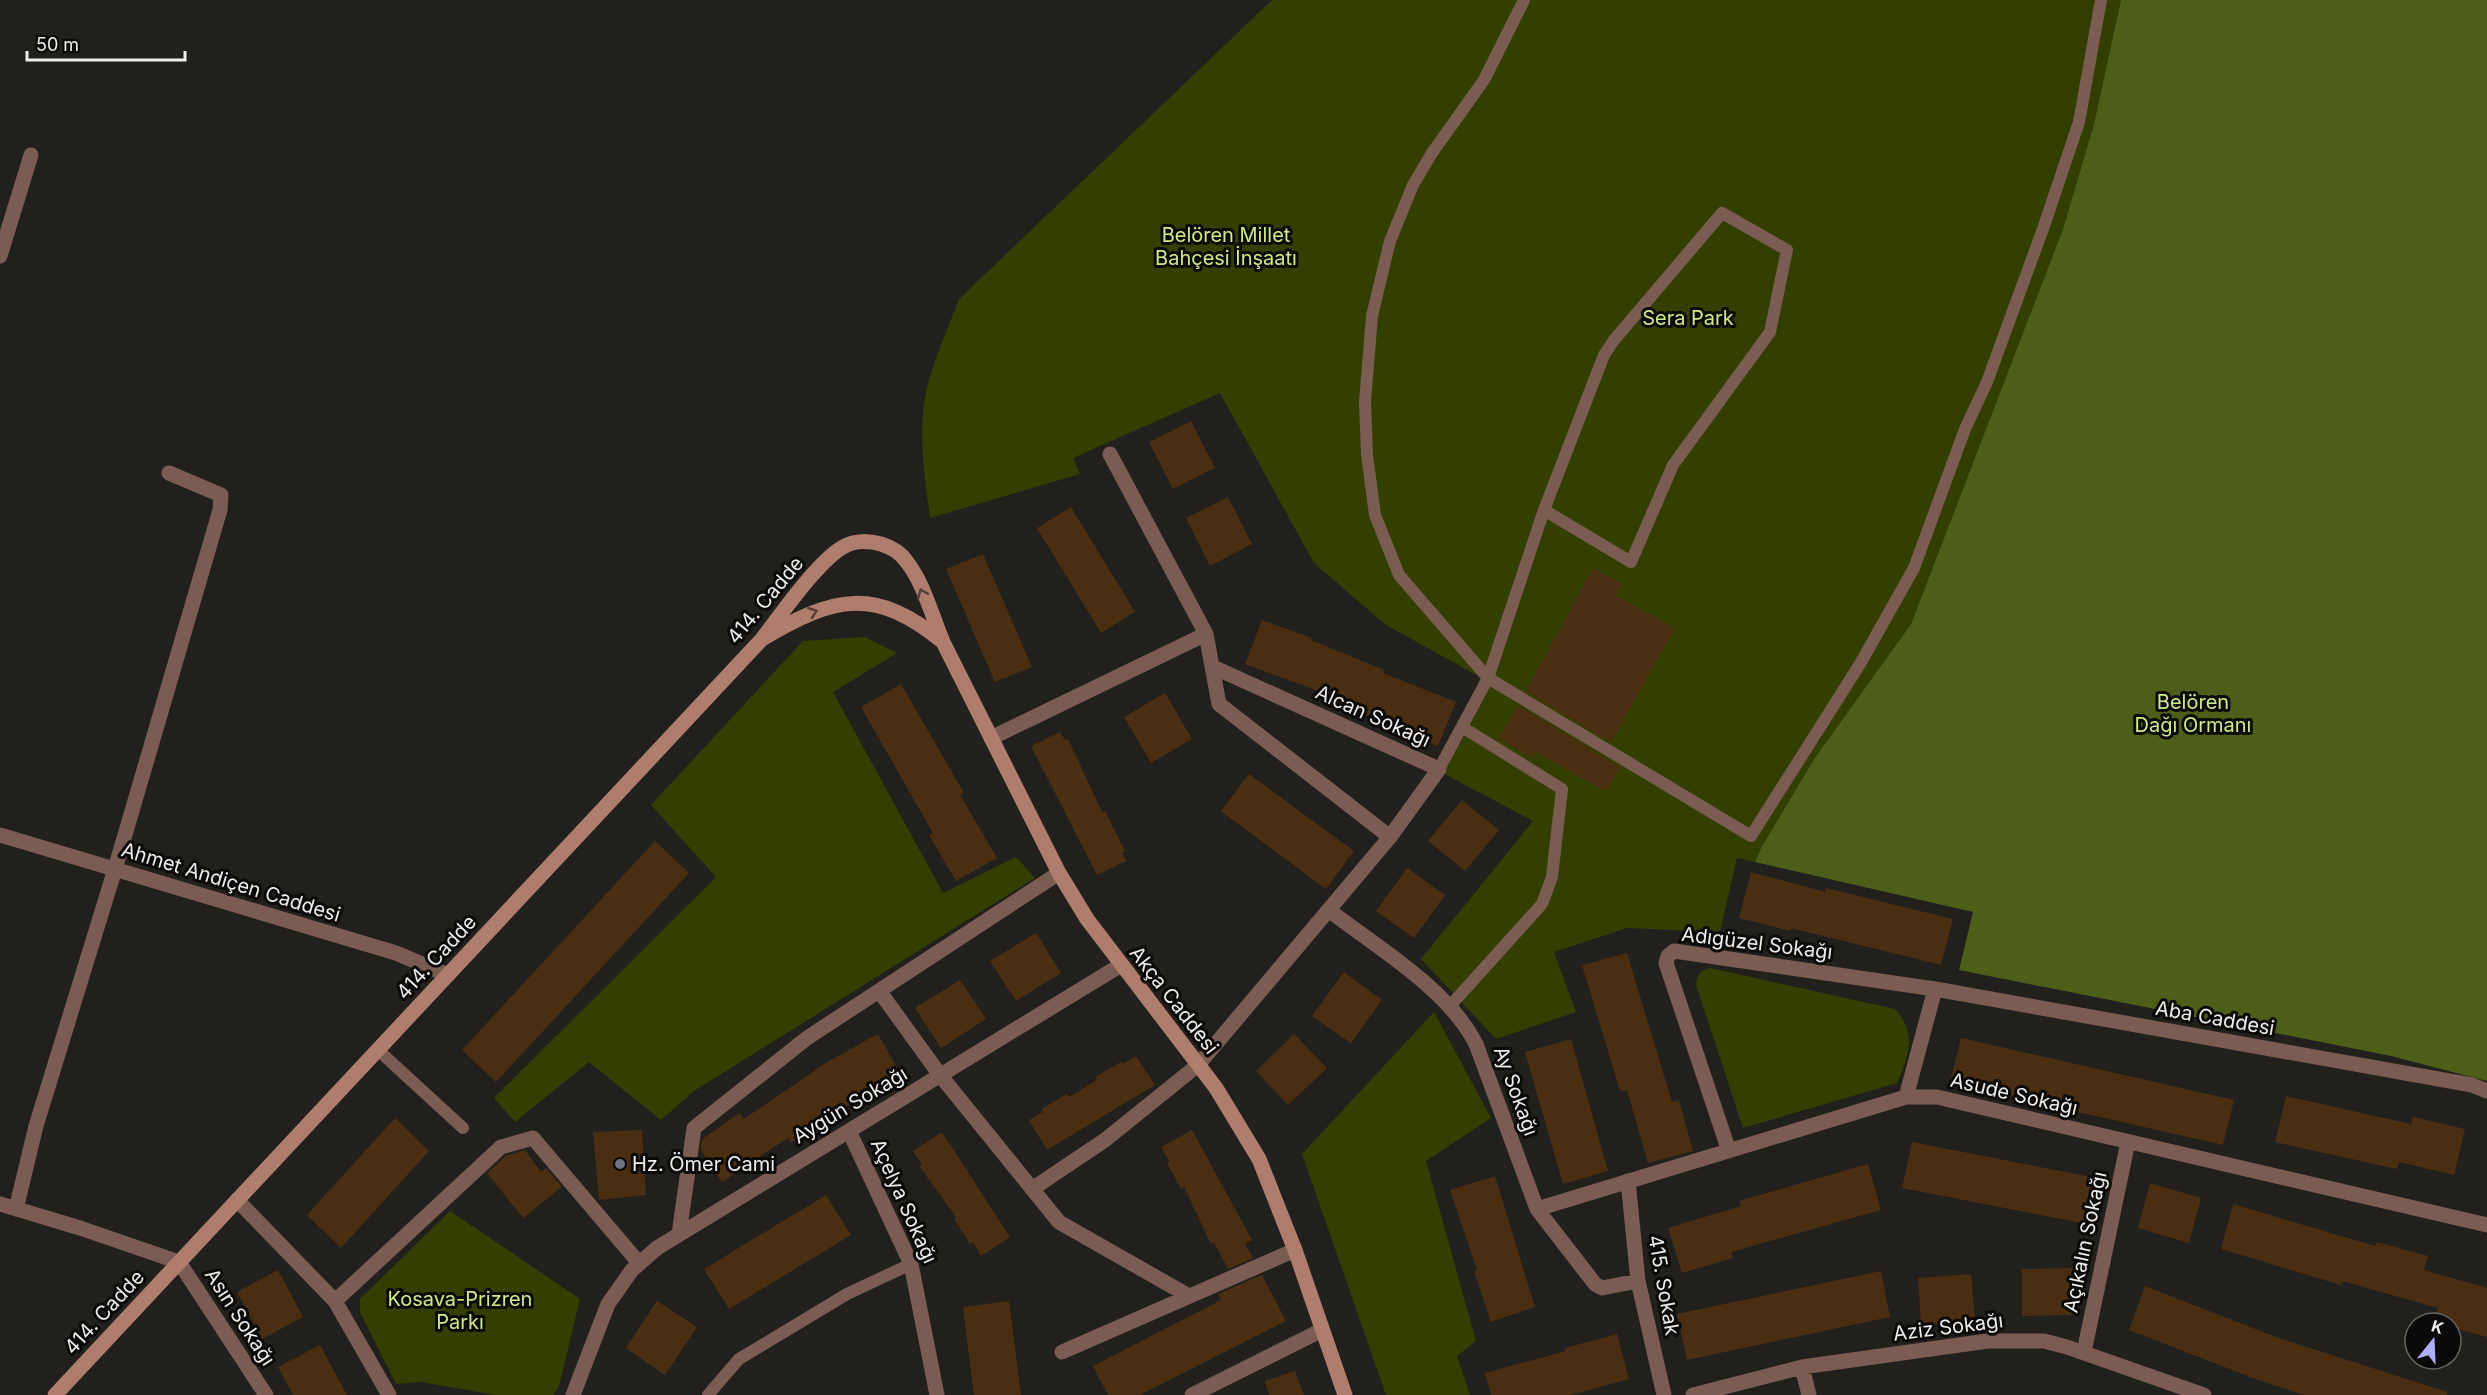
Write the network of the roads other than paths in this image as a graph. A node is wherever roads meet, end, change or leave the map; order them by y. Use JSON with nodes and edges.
{"nodes":[{"id":1,"x":1524,"y":0,"type":"edge"},
{"id":2,"x":2101,"y":0,"type":"edge"},
{"id":3,"x":31,"y":155,"type":"dead end"},
{"id":4,"x":0,"y":256,"type":"edge"},
{"id":5,"x":1110,"y":454,"type":"dead end"},
{"id":6,"x":169,"y":473,"type":"dead end"},
{"id":7,"x":1544,"y":510,"type":"junction"},
{"id":8,"x":845,"y":546,"type":"joint"},
{"id":9,"x":1206,"y":634,"type":"junction"},
{"id":10,"x":762,"y":639,"type":"junction"},
{"id":11,"x":943,"y":642,"type":"junction"},
{"id":12,"x":1212,"y":667,"type":"junction"},
{"id":13,"x":1488,"y":678,"type":"junction"},
{"id":14,"x":1462,"y":727,"type":"junction"},
{"id":15,"x":991,"y":738,"type":"junction"},
{"id":16,"x":1439,"y":769,"type":"junction"},
{"id":17,"x":0,"y":835,"type":"edge"},
{"id":18,"x":1390,"y":837,"type":"junction"},
{"id":19,"x":115,"y":869,"type":"junction"},
{"id":20,"x":1059,"y":873,"type":"junction"},
{"id":21,"x":1330,"y":911,"type":"junction"},
{"id":22,"x":1121,"y":965,"type":"junction"},
{"id":23,"x":448,"y":975,"type":"junction"},
{"id":24,"x":1935,"y":989,"type":"junction"},
{"id":25,"x":880,"y":992,"type":"junction"},
{"id":26,"x":1450,"y":1006,"type":"junction"},
{"id":27,"x":378,"y":1050,"type":"junction"},
{"id":28,"x":1198,"y":1065,"type":"junction"},
{"id":29,"x":940,"y":1075,"type":"junction"},
{"id":30,"x":2487,"y":1091,"type":"edge"},
{"id":31,"x":1906,"y":1097,"type":"junction"},
{"id":32,"x":464,"y":1128,"type":"dead end"},
{"id":33,"x":849,"y":1131,"type":"junction"},
{"id":34,"x":2128,"y":1142,"type":"junction"},
{"id":35,"x":1729,"y":1150,"type":"junction"},
{"id":36,"x":1628,"y":1181,"type":"junction"},
{"id":37,"x":1032,"y":1189,"type":"junction"},
{"id":38,"x":237,"y":1200,"type":"junction"},
{"id":39,"x":0,"y":1204,"type":"edge"},
{"id":40,"x":16,"y":1209,"type":"junction"},
{"id":41,"x":1537,"y":1209,"type":"junction"},
{"id":42,"x":2487,"y":1225,"type":"edge"},
{"id":43,"x":680,"y":1234,"type":"junction"},
{"id":44,"x":1295,"y":1250,"type":"junction"},
{"id":45,"x":179,"y":1262,"type":"junction"},
{"id":46,"x":639,"y":1263,"type":"junction"},
{"id":47,"x":911,"y":1264,"type":"junction"},
{"id":48,"x":1638,"y":1281,"type":"junction"},
{"id":49,"x":1190,"y":1296,"type":"junction"},
{"id":50,"x":335,"y":1301,"type":"junction"},
{"id":51,"x":1322,"y":1330,"type":"junction"},
{"id":52,"x":1062,"y":1352,"type":"dead end"},
{"id":53,"x":2084,"y":1352,"type":"junction"},
{"id":54,"x":1802,"y":1367,"type":"junction"},
{"id":55,"x":55,"y":1395,"type":"edge"},
{"id":56,"x":266,"y":1395,"type":"edge"},
{"id":57,"x":389,"y":1395,"type":"edge"},
{"id":58,"x":573,"y":1395,"type":"edge"},
{"id":59,"x":708,"y":1395,"type":"edge"},
{"id":60,"x":937,"y":1395,"type":"edge"},
{"id":61,"x":1192,"y":1395,"type":"edge"},
{"id":62,"x":1344,"y":1395,"type":"edge"},
{"id":63,"x":1664,"y":1395,"type":"edge"},
{"id":64,"x":1693,"y":1395,"type":"edge"},
{"id":65,"x":1809,"y":1395,"type":"edge"},
{"id":66,"x":2204,"y":1395,"type":"edge"}],
"edges":[{"from":1,"to":13,"type":"lane"},
{"from":2,"to":13,"type":"lane"},
{"from":3,"to":4,"type":"street"},
{"from":5,"to":9,"type":"street"},
{"from":6,"to":19,"type":"street"},
{"from":7,"to":7,"type":"lane"},
{"from":7,"to":13,"type":"lane"},
{"from":8,"to":10,"type":"main road","name":"414. Cadde"},
{"from":11,"to":8,"type":"main road","name":"Akça Caddesi","one_way":true},
{"from":9,"to":12,"type":"street"},
{"from":9,"to":15,"type":"street"},
{"from":10,"to":11,"type":"main road","name":"Akça Caddesi","one_way":true},
{"from":10,"to":23,"type":"main road","name":"414. Cadde"},
{"from":11,"to":15,"type":"main road","name":"Akça Caddesi"},
{"from":12,"to":16,"type":"street","name":"Alcan Sokağı"},
{"from":12,"to":18,"type":"street"},
{"from":13,"to":14,"type":"lane"},
{"from":14,"to":16,"type":"lane"},
{"from":14,"to":26,"type":"lane"},
{"from":15,"to":20,"type":"main road","name":"Akça Caddesi"},
{"from":16,"to":18,"type":"street","name":"Alcan Sokağı"},
{"from":17,"to":19,"type":"street","name":"Ahmet Andiçen Caddesi"},
{"from":18,"to":21,"type":"street","name":"Alcan Sokağı"},
{"from":19,"to":23,"type":"street","name":"Ahmet Andiçen Caddesi"},
{"from":19,"to":40,"type":"street"},
{"from":20,"to":22,"type":"main road","name":"Akça Caddesi"},
{"from":20,"to":25,"type":"street"},
{"from":21,"to":26,"type":"street","name":"Ay Sokağı"},
{"from":21,"to":28,"type":"street","name":"Alcan Sokağı"},
{"from":22,"to":28,"type":"main road","name":"Akça Caddesi"},
{"from":22,"to":29,"type":"street","name":"Aygün Sokağı"},
{"from":23,"to":27,"type":"main road","name":"414. Cadde"},
{"from":24,"to":30,"type":"street","name":"Aba Caddesi"},
{"from":24,"to":31,"type":"street"},
{"from":24,"to":35,"type":"street","name":"Adıgüzel Sokağı"},
{"from":25,"to":29,"type":"street"},
{"from":25,"to":43,"type":"street"},
{"from":26,"to":41,"type":"street","name":"Ay Sokağı"},
{"from":27,"to":32,"type":"lane"},
{"from":27,"to":38,"type":"main road","name":"414. Cadde"},
{"from":28,"to":37,"type":"street","name":"Alcan Sokağı"},
{"from":28,"to":44,"type":"main road","name":"Akça Caddesi"},
{"from":29,"to":33,"type":"street","name":"Aygün Sokağı"},
{"from":29,"to":37,"type":"street"},
{"from":31,"to":34,"type":"street","name":"Asude Sokağı"},
{"from":31,"to":35,"type":"street","name":"Asude Sokağı"},
{"from":33,"to":43,"type":"street","name":"Aygün Sokağı"},
{"from":33,"to":47,"type":"street","name":"Açelya Sokağı"},
{"from":34,"to":42,"type":"street","name":"Asude Sokağı"},
{"from":34,"to":53,"type":"street","name":"Açıkalın Sokağı"},
{"from":35,"to":36,"type":"street","name":"Asude Sokağı"},
{"from":36,"to":41,"type":"street","name":"Asude Sokağı"},
{"from":36,"to":48,"type":"street","name":"415. Sokak"},
{"from":37,"to":49,"type":"street"},
{"from":38,"to":45,"type":"main road","name":"414. Cadde"},
{"from":38,"to":50,"type":"street"},
{"from":39,"to":40,"type":"street"},
{"from":40,"to":45,"type":"street"},
{"from":41,"to":48,"type":"street","name":"Ay Sokağı"},
{"from":43,"to":46,"type":"street","name":"Aygün Sokağı"},
{"from":44,"to":49,"type":"street"},
{"from":44,"to":51,"type":"main road","name":"Akça Caddesi"},
{"from":45,"to":55,"type":"main road","name":"414. Cadde"},
{"from":45,"to":56,"type":"street","name":"Asın Sokağı"},
{"from":46,"to":50,"type":"street"},
{"from":46,"to":58,"type":"street","name":"Aygün Sokağı"},
{"from":47,"to":59,"type":"lane"},
{"from":47,"to":60,"type":"street","name":"Açelya Sokağı"},
{"from":48,"to":63,"type":"street","name":"415. Sokak"},
{"from":49,"to":52,"type":"street"},
{"from":50,"to":57,"type":"street"},
{"from":51,"to":61,"type":"street"},
{"from":51,"to":62,"type":"main road","name":"Akça Caddesi"},
{"from":53,"to":54,"type":"street","name":"Aziz Sokağı"},
{"from":53,"to":66,"type":"street","name":"Aziz Sokağı"},
{"from":54,"to":64,"type":"street","name":"Aziz Sokağı"},
{"from":54,"to":65,"type":"street"}]}
